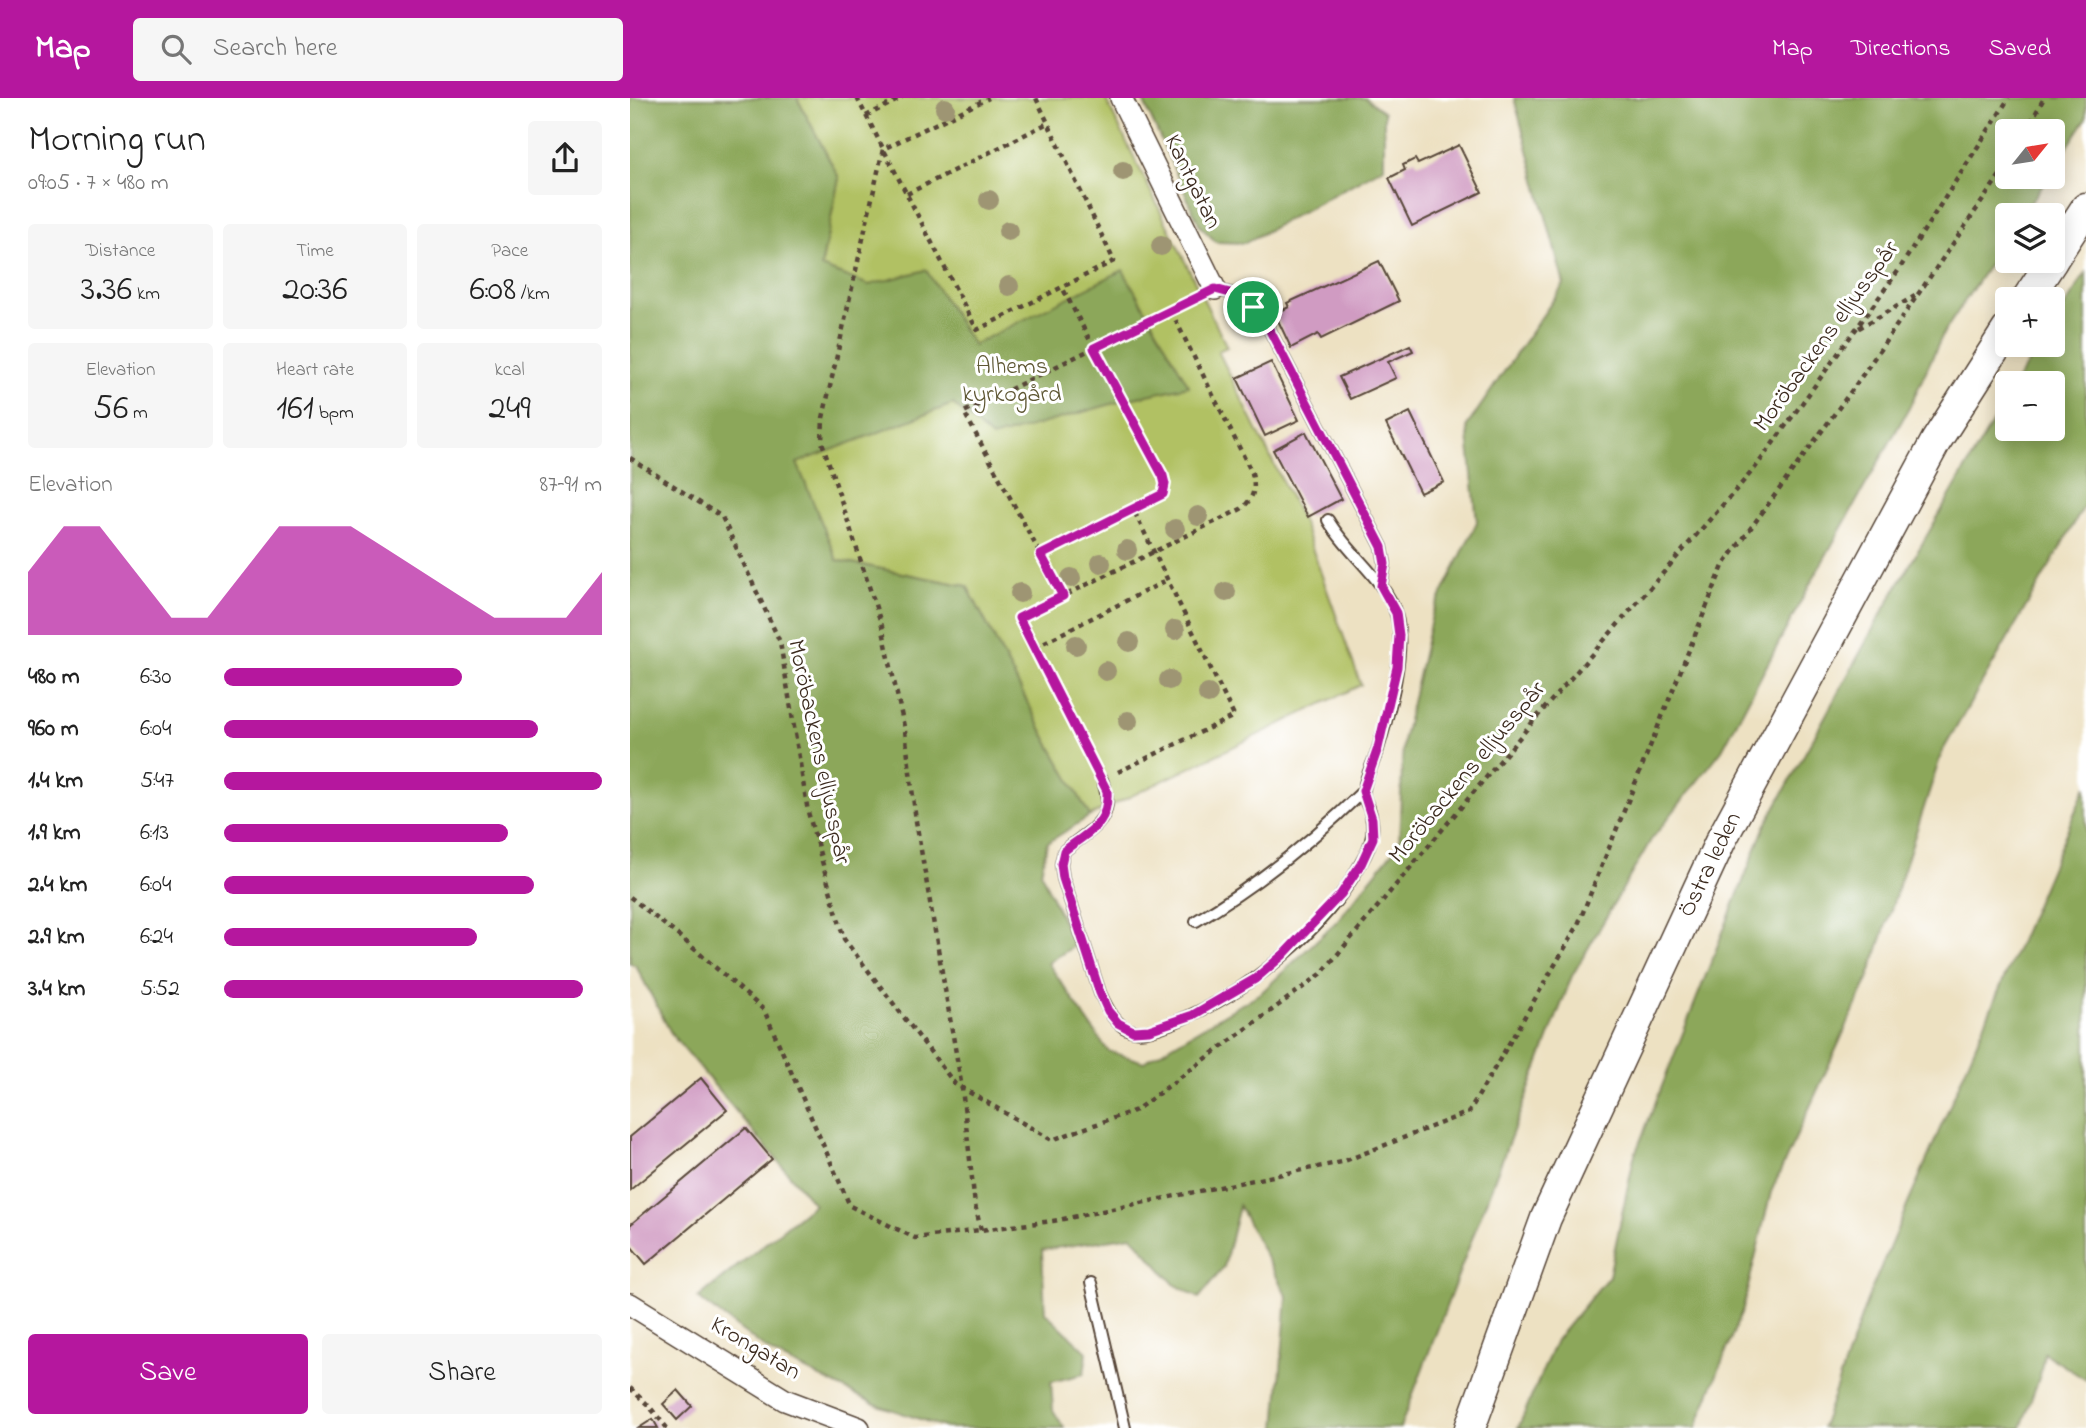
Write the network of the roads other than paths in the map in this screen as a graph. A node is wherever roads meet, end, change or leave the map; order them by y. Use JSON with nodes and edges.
{"nodes":[{"id":1,"x":1121,"y":98,"type":"edge"},
{"id":2,"x":2086,"y":208,"type":"edge"},
{"id":3,"x":2065,"y":240,"type":"edge"},
{"id":4,"x":1215,"y":289,"type":"joint"},
{"id":5,"x":1995,"y":349,"type":"edge"},
{"id":6,"x":1328,"y":520,"type":"dead end"},
{"id":7,"x":1381,"y":586,"type":"junction"},
{"id":8,"x":1102,"y":780,"type":"road end"},
{"id":9,"x":1363,"y":791,"type":"junction"},
{"id":10,"x":1196,"y":921,"type":"dead end"},
{"id":11,"x":1091,"y":1283,"type":"dead end"},
{"id":12,"x":630,"y":1304,"type":"edge"},
{"id":13,"x":859,"y":1428,"type":"edge"},
{"id":14,"x":1125,"y":1428,"type":"edge"},
{"id":15,"x":1470,"y":1428,"type":"edge"}],
"edges":[{"from":1,"to":4,"type":"street","name":"Kantgatan"},
{"from":2,"to":3,"type":"street"},
{"from":4,"to":7,"type":"lane"},
{"from":5,"to":15,"type":"street","name":"Östra leden"},
{"from":6,"to":7,"type":"lane"},
{"from":7,"to":9,"type":"lane"},
{"from":8,"to":9,"type":"lane"},
{"from":9,"to":10,"type":"lane"},
{"from":11,"to":14,"type":"lane"},
{"from":12,"to":13,"type":"street","name":"Krongatan"}]}
